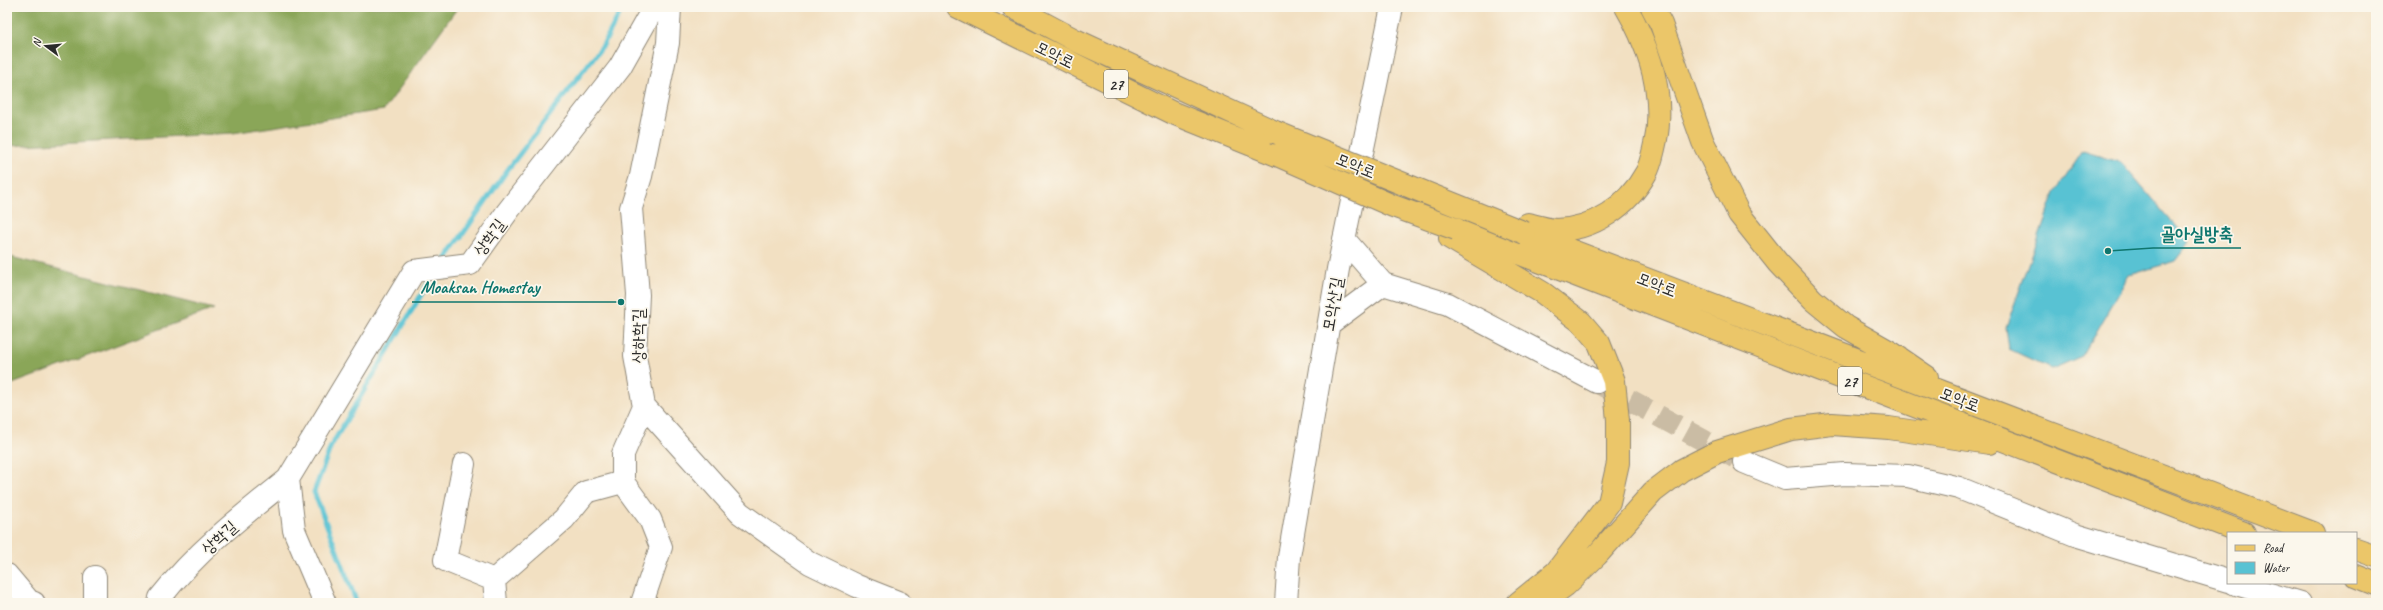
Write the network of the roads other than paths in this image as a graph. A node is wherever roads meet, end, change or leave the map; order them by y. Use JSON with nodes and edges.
{"nodes":[{"id":1,"x":654,"y":7,"type":"edge"},
{"id":2,"x":670,"y":7,"type":"edge"},
{"id":3,"x":958,"y":7,"type":"edge"},
{"id":4,"x":1013,"y":7,"type":"edge"},
{"id":5,"x":1392,"y":7,"type":"edge"},
{"id":6,"x":1626,"y":7,"type":"edge"},
{"id":7,"x":1652,"y":7,"type":"edge"},
{"id":8,"x":1448,"y":202,"type":"junction"},
{"id":9,"x":1393,"y":206,"type":"junction"},
{"id":10,"x":1344,"y":239,"type":"junction"},
{"id":11,"x":1383,"y":284,"type":"junction"},
{"id":12,"x":1329,"y":324,"type":"junction"},
{"id":13,"x":1597,"y":382,"type":"tunnel mouth"},
{"id":14,"x":1958,"y":398,"type":"junction"},
{"id":15,"x":644,"y":406,"type":"junction"},
{"id":16,"x":2029,"y":449,"type":"junction"},
{"id":17,"x":1744,"y":462,"type":"tunnel mouth"},
{"id":18,"x":464,"y":464,"type":"dead end"},
{"id":19,"x":288,"y":479,"type":"junction"},
{"id":20,"x":623,"y":482,"type":"junction"},
{"id":21,"x":2241,"y":532,"type":"edge"},
{"id":22,"x":2310,"y":532,"type":"edge"},
{"id":23,"x":2357,"y":549,"type":"edge"},
{"id":24,"x":2376,"y":556,"type":"edge"},
{"id":25,"x":7,"y":575,"type":"edge"},
{"id":26,"x":2357,"y":576,"type":"edge"},
{"id":27,"x":94,"y":577,"type":"dead end"},
{"id":28,"x":494,"y":580,"type":"junction"},
{"id":29,"x":2227,"y":582,"type":"edge"},
{"id":30,"x":2236,"y":584,"type":"edge"},
{"id":31,"x":2376,"y":584,"type":"edge"},
{"id":32,"x":34,"y":603,"type":"edge"},
{"id":33,"x":95,"y":603,"type":"edge"},
{"id":34,"x":159,"y":603,"type":"edge"},
{"id":35,"x":325,"y":603,"type":"edge"},
{"id":36,"x":496,"y":603,"type":"edge"},
{"id":37,"x":642,"y":603,"type":"edge"},
{"id":38,"x":900,"y":603,"type":"edge"},
{"id":39,"x":1286,"y":603,"type":"edge"},
{"id":40,"x":1518,"y":603,"type":"edge"},
{"id":41,"x":1541,"y":603,"type":"edge"},
{"id":42,"x":2300,"y":603,"type":"edge"}],
"edges":[{"from":1,"to":19,"type":"street","name":"상학길"},
{"from":2,"to":15,"type":"street","name":"상하학길"},
{"from":3,"to":9,"type":"main road","name":"모악로","number":"27","bridge":true},
{"from":4,"to":8,"type":"main road","name":"모악로","number":"27","bridge":true},
{"from":5,"to":10,"type":"street","name":"모악산길"},
{"from":6,"to":8,"type":"main road"},
{"from":7,"to":14,"type":"main road"},
{"from":8,"to":14,"type":"main road","name":"모악로","number":"27","bridge":true},
{"from":9,"to":16,"type":"main road","name":"모악로","number":"27","bridge":true},
{"from":9,"to":40,"type":"main road"},
{"from":10,"to":11,"type":"street"},
{"from":10,"to":12,"type":"street","name":"모악산길"},
{"from":11,"to":12,"type":"street"},
{"from":11,"to":13,"type":"street"},
{"from":12,"to":39,"type":"street","name":"모악산길"},
{"from":14,"to":22,"type":"main road","name":"모악로","number":"27"},
{"from":15,"to":20,"type":"street"},
{"from":15,"to":38,"type":"street"},
{"from":16,"to":21,"type":"main road","name":"모악로","number":"27"},
{"from":16,"to":41,"type":"main road"},
{"from":17,"to":29,"type":"street"},
{"from":18,"to":28,"type":"street"},
{"from":19,"to":34,"type":"street","name":"상학길"},
{"from":19,"to":35,"type":"street"},
{"from":20,"to":28,"type":"street"},
{"from":20,"to":37,"type":"street"},
{"from":23,"to":24,"type":"main road"},
{"from":25,"to":32,"type":"street"},
{"from":26,"to":31,"type":"main road"},
{"from":27,"to":33,"type":"street"},
{"from":28,"to":36,"type":"street"},
{"from":30,"to":42,"type":"street"}]}
